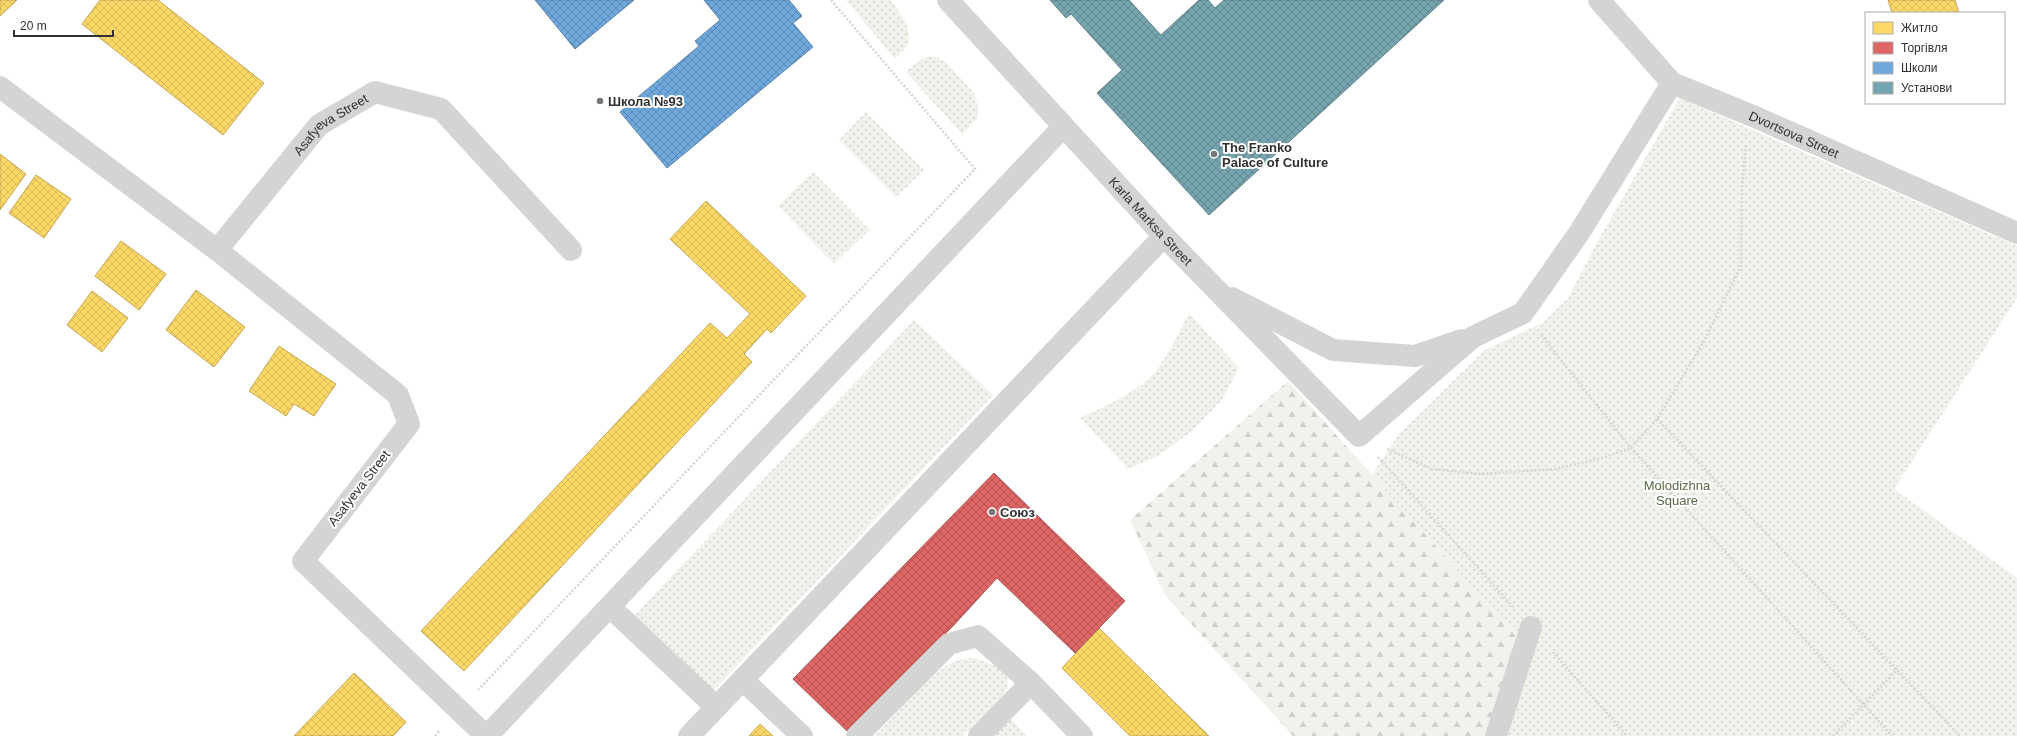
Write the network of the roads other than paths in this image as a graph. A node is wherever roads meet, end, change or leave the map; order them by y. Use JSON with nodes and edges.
{"nodes":[{"id":1,"x":948,"y":0,"type":"edge"},
{"id":2,"x":1599,"y":0,"type":"edge"},
{"id":3,"x":1672,"y":83,"type":"junction"},
{"id":4,"x":0,"y":87,"type":"edge"},
{"id":5,"x":1063,"y":127,"type":"junction"},
{"id":6,"x":2017,"y":233,"type":"edge"},
{"id":7,"x":1164,"y":236,"type":"junction"},
{"id":8,"x":217,"y":250,"type":"junction"},
{"id":9,"x":571,"y":250,"type":"dead end"},
{"id":10,"x":1216,"y":290,"type":"junction"},
{"id":11,"x":1473,"y":337,"type":"junction"},
{"id":12,"x":610,"y":607,"type":"junction"},
{"id":13,"x":1531,"y":627,"type":"road end"},
{"id":14,"x":743,"y":680,"type":"junction"},
{"id":15,"x":1031,"y":683,"type":"junction"},
{"id":16,"x":716,"y":707,"type":"junction"},
{"id":17,"x":486,"y":736,"type":"edge"},
{"id":18,"x":689,"y":736,"type":"edge"},
{"id":19,"x":802,"y":736,"type":"edge"},
{"id":20,"x":857,"y":736,"type":"edge"},
{"id":21,"x":979,"y":736,"type":"edge"},
{"id":22,"x":1082,"y":736,"type":"edge"},
{"id":23,"x":1496,"y":736,"type":"edge"}],
"edges":[{"from":1,"to":5,"type":"street","name":"Karla Marksa Street"},
{"from":2,"to":3,"type":"street","name":"Dvortsova Street"},
{"from":3,"to":6,"type":"street","name":"Dvortsova Street"},
{"from":3,"to":11,"type":"street"},
{"from":4,"to":8,"type":"street","name":"Asafyeva Street"},
{"from":5,"to":7,"type":"street","name":"Karla Marksa Street"},
{"from":5,"to":12,"type":"street"},
{"from":7,"to":10,"type":"street","name":"Karla Marksa Street"},
{"from":7,"to":14,"type":"street"},
{"from":8,"to":9,"type":"street","name":"Asafyeva Street"},
{"from":8,"to":17,"type":"street","name":"Asafyeva Street"},
{"from":10,"to":11,"type":"street"},
{"from":10,"to":11,"type":"street","name":"Karla Marksa Street"},
{"from":12,"to":16,"type":"street"},
{"from":12,"to":17,"type":"street"},
{"from":13,"to":23,"type":"street"},
{"from":14,"to":16,"type":"street"},
{"from":14,"to":19,"type":"street"},
{"from":15,"to":20,"type":"street"},
{"from":15,"to":21,"type":"street"},
{"from":15,"to":22,"type":"street"},
{"from":16,"to":18,"type":"street"}]}
